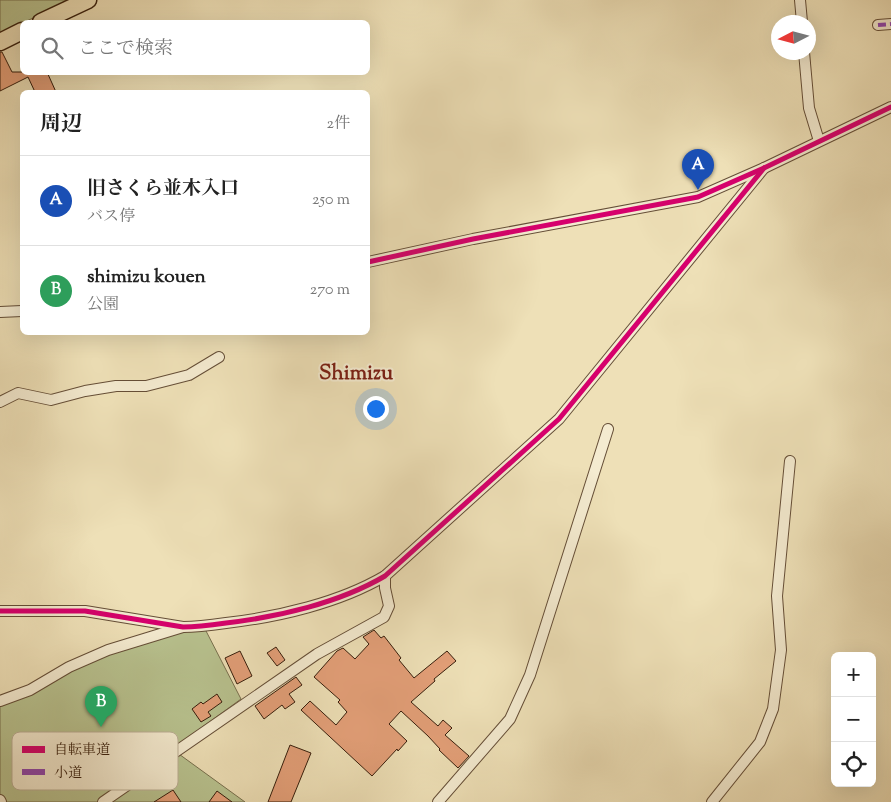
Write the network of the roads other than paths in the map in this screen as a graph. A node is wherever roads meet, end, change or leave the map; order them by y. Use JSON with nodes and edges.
{"nodes":[{"id":1,"x":88,"y":0,"type":"edge"},
{"id":2,"x":800,"y":0,"type":"edge"},
{"id":3,"x":801,"y":15,"type":"edge"},
{"id":4,"x":45,"y":20,"type":"edge"},
{"id":5,"x":891,"y":24,"type":"edge"},
{"id":6,"x":878,"y":25,"type":"dead end"},
{"id":7,"x":20,"y":32,"type":"edge"},
{"id":8,"x":0,"y":42,"type":"edge"},
{"id":9,"x":805,"y":60,"type":"edge"},
{"id":10,"x":891,"y":107,"type":"edge"},
{"id":11,"x":820,"y":141,"type":"junction"},
{"id":12,"x":764,"y":168,"type":"junction"},
{"id":13,"x":370,"y":262,"type":"edge"},
{"id":14,"x":20,"y":311,"type":"edge"},
{"id":15,"x":0,"y":312,"type":"edge"},
{"id":16,"x":219,"y":357,"type":"dead end"},
{"id":17,"x":0,"y":402,"type":"edge"},
{"id":18,"x":608,"y":429,"type":"dead end"},
{"id":19,"x":790,"y":461,"type":"dead end"},
{"id":20,"x":385,"y":576,"type":"junction"},
{"id":21,"x":0,"y":611,"type":"edge"},
{"id":22,"x":184,"y":627,"type":"junction"},
{"id":23,"x":0,"y":701,"type":"edge"},
{"id":24,"x":178,"y":750,"type":"edge"},
{"id":25,"x":120,"y":790,"type":"edge"},
{"id":26,"x":103,"y":802,"type":"edge"},
{"id":27,"x":438,"y":802,"type":"edge"},
{"id":28,"x":712,"y":802,"type":"edge"}],
"edges":[{"from":1,"to":4,"type":"main road"},
{"from":2,"to":3,"type":"street"},
{"from":5,"to":6,"type":"street"},
{"from":7,"to":8,"type":"main road"},
{"from":9,"to":11,"type":"street"},
{"from":10,"to":11,"type":"street"},
{"from":11,"to":12,"type":"street"},
{"from":12,"to":13,"type":"street"},
{"from":12,"to":20,"type":"street"},
{"from":14,"to":15,"type":"street"},
{"from":16,"to":17,"type":"street"},
{"from":18,"to":27,"type":"street"},
{"from":19,"to":28,"type":"street"},
{"from":20,"to":22,"type":"street"},
{"from":20,"to":24,"type":"street"},
{"from":21,"to":22,"type":"street"},
{"from":22,"to":23,"type":"street"},
{"from":25,"to":26,"type":"street"}]}
